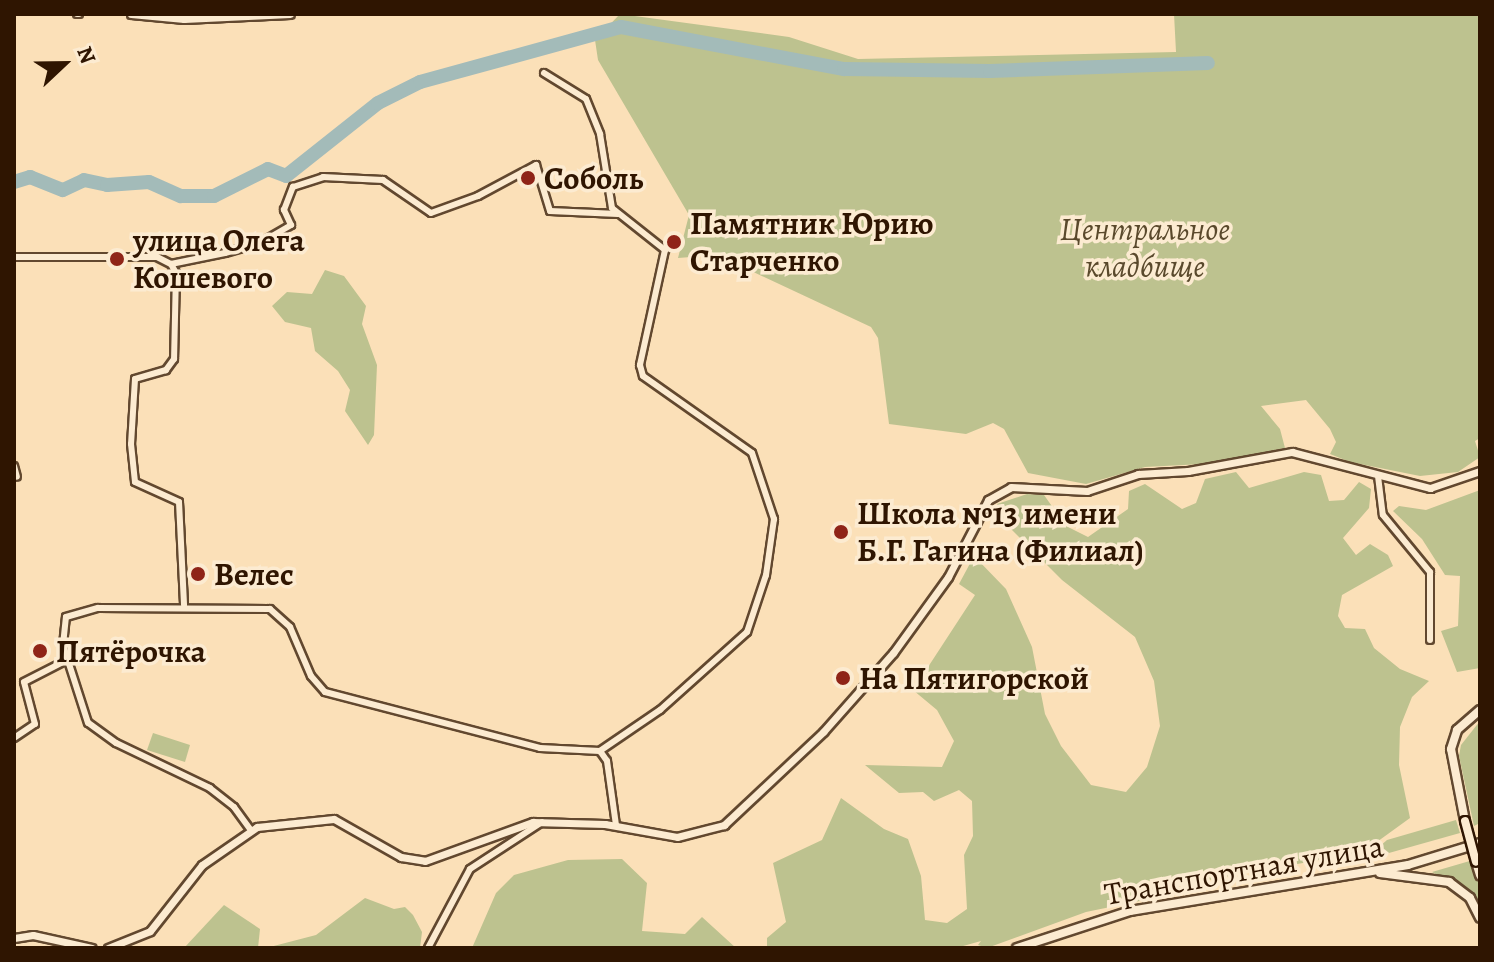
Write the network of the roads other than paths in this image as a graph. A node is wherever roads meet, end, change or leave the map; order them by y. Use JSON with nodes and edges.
{"nodes":[{"id":1,"x":131,"y":14,"type":"edge"},
{"id":2,"x":290,"y":14,"type":"edge"},
{"id":3,"x":544,"y":73,"type":"dead end"},
{"id":4,"x":618,"y":214,"type":"junction"},
{"id":5,"x":14,"y":257,"type":"edge"},
{"id":6,"x":171,"y":264,"type":"junction"},
{"id":7,"x":14,"y":466,"type":"edge"},
{"id":8,"x":1480,"y":471,"type":"edge"},
{"id":9,"x":1378,"y":476,"type":"junction"},
{"id":10,"x":17,"y":477,"type":"dead end"},
{"id":11,"x":184,"y":605,"type":"junction"},
{"id":12,"x":1430,"y":640,"type":"dead end"},
{"id":13,"x":67,"y":660,"type":"junction"},
{"id":14,"x":1480,"y":712,"type":"edge"},
{"id":15,"x":14,"y":738,"type":"edge"},
{"id":16,"x":600,"y":751,"type":"junction"},
{"id":17,"x":544,"y":821,"type":"junction"},
{"id":18,"x":616,"y":825,"type":"junction"},
{"id":19,"x":250,"y":829,"type":"junction"},
{"id":20,"x":1480,"y":843,"type":"edge"},
{"id":21,"x":1367,"y":873,"type":"junction"},
{"id":22,"x":1480,"y":875,"type":"edge"},
{"id":23,"x":1480,"y":918,"type":"edge"},
{"id":24,"x":14,"y":938,"type":"edge"},
{"id":25,"x":92,"y":948,"type":"edge"},
{"id":26,"x":108,"y":948,"type":"edge"},
{"id":27,"x":428,"y":948,"type":"edge"},
{"id":28,"x":1017,"y":948,"type":"edge"}],
"edges":[{"from":1,"to":2,"type":"street"},
{"from":3,"to":4,"type":"street"},
{"from":4,"to":6,"type":"street"},
{"from":4,"to":16,"type":"street"},
{"from":5,"to":6,"type":"street"},
{"from":6,"to":11,"type":"street"},
{"from":7,"to":10,"type":"street"},
{"from":8,"to":9,"type":"street"},
{"from":9,"to":12,"type":"street"},
{"from":9,"to":18,"type":"street"},
{"from":11,"to":13,"type":"street"},
{"from":11,"to":16,"type":"street"},
{"from":13,"to":15,"type":"street"},
{"from":13,"to":19,"type":"street"},
{"from":14,"to":22,"type":"main road","bridge":true},
{"from":16,"to":18,"type":"street"},
{"from":17,"to":18,"type":"street"},
{"from":17,"to":19,"type":"street"},
{"from":17,"to":27,"type":"street"},
{"from":19,"to":26,"type":"street"},
{"from":20,"to":21,"type":"main road","name":"Транспортная улица"},
{"from":21,"to":23,"type":"main road"},
{"from":21,"to":28,"type":"main road","name":"Транспортная улица"},
{"from":24,"to":25,"type":"street"}]}
